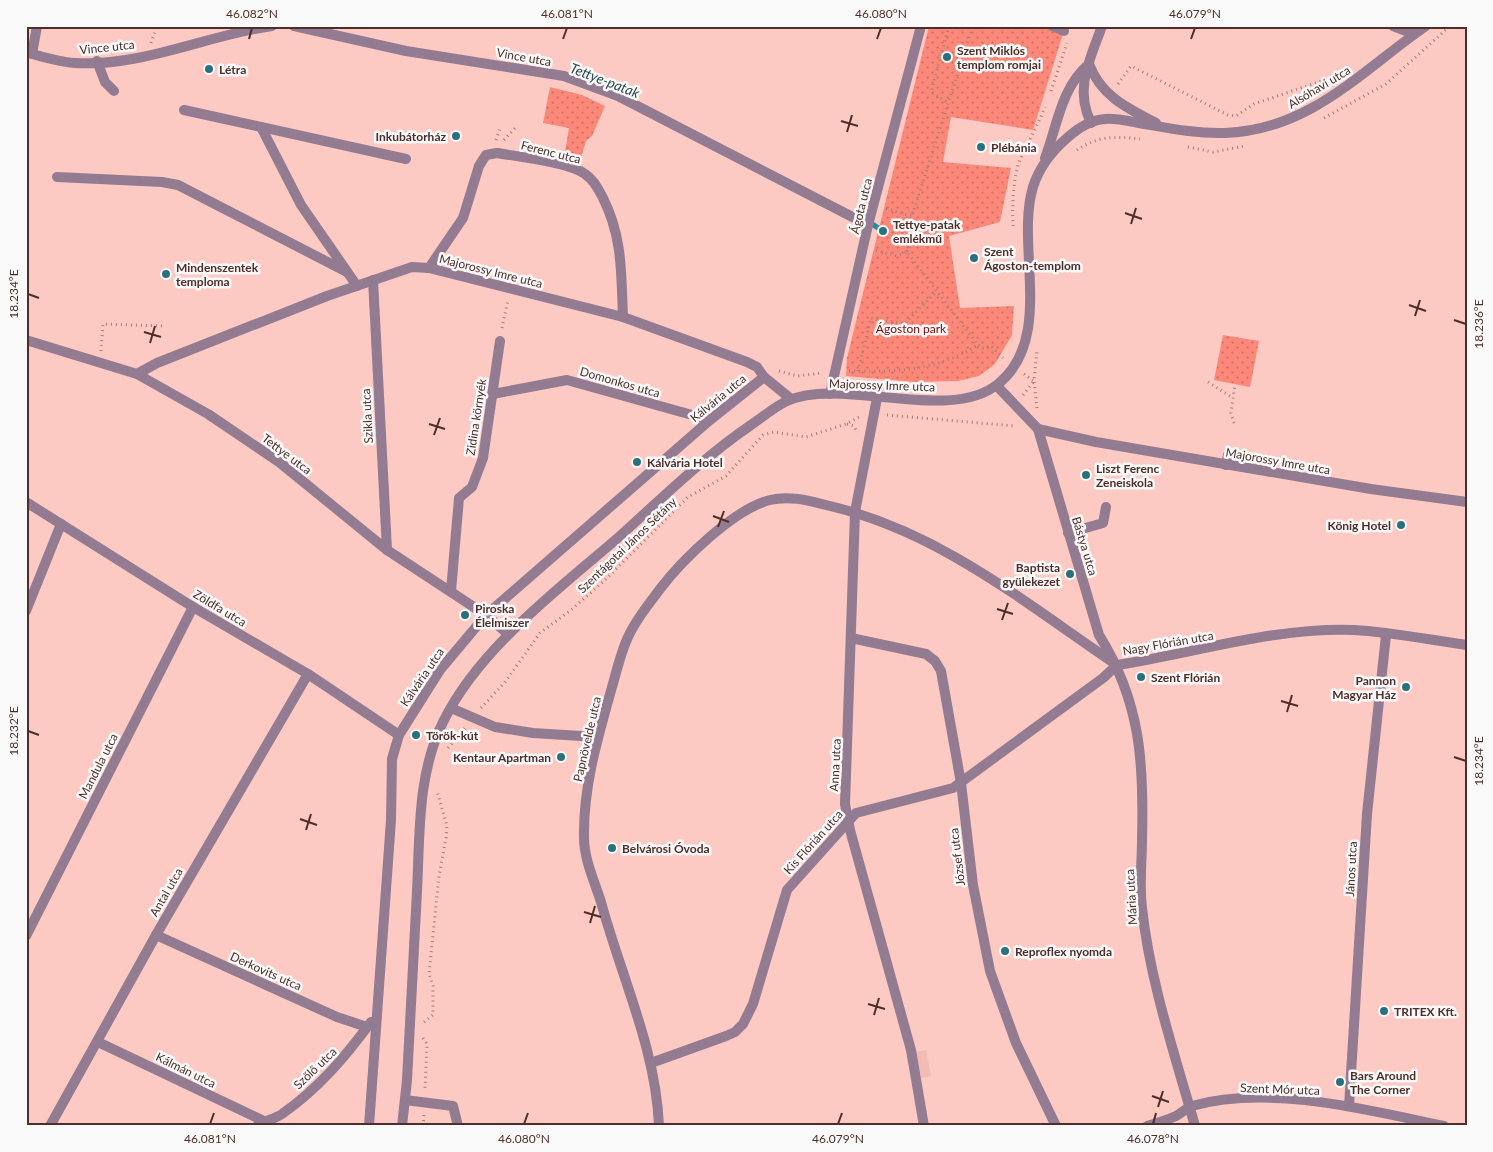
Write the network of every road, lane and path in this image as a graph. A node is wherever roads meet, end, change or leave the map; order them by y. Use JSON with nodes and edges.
{"nodes":[{"id":1,"x":37,"y":26,"type":"edge"},
{"id":2,"x":272,"y":26,"type":"edge"},
{"id":3,"x":294,"y":26,"type":"edge"},
{"id":4,"x":921,"y":26,"type":"edge"},
{"id":5,"x":949,"y":26,"type":"edge"},
{"id":6,"x":973,"y":26,"type":"edge"},
{"id":7,"x":1052,"y":26,"type":"edge"},
{"id":8,"x":1102,"y":26,"type":"edge"},
{"id":9,"x":1393,"y":26,"type":"edge"},
{"id":10,"x":1426,"y":26,"type":"edge"},
{"id":11,"x":1450,"y":26,"type":"edge"},
{"id":12,"x":1064,"y":31,"type":"dead end"},
{"id":13,"x":1414,"y":34,"type":"junction"},
{"id":14,"x":29,"y":53,"type":"edge"},
{"id":15,"x":98,"y":62,"type":"junction"},
{"id":16,"x":1089,"y":64,"type":"junction"},
{"id":17,"x":1336,"y":77,"type":"dead end"},
{"id":18,"x":1054,"y":84,"type":"dead end"},
{"id":19,"x":1068,"y":89,"type":"junction"},
{"id":20,"x":114,"y":91,"type":"dead end"},
{"id":21,"x":1109,"y":95,"type":"junction"},
{"id":22,"x":949,"y":103,"type":"junction"},
{"id":23,"x":184,"y":110,"type":"dead end"},
{"id":24,"x":1322,"y":119,"type":"dead end"},
{"id":25,"x":1091,"y":123,"type":"junction"},
{"id":26,"x":261,"y":126,"type":"junction"},
{"id":27,"x":1163,"y":127,"type":"junction"},
{"id":28,"x":1148,"y":140,"type":"dead end"},
{"id":29,"x":1254,"y":143,"type":"dead end"},
{"id":30,"x":1186,"y":146,"type":"dead end"},
{"id":31,"x":1074,"y":152,"type":"dead end"},
{"id":32,"x":406,"y":158,"type":"dead end"},
{"id":33,"x":1042,"y":166,"type":"junction"},
{"id":34,"x":56,"y":177,"type":"dead end"},
{"id":35,"x":874,"y":205,"type":"junction"},
{"id":36,"x":912,"y":216,"type":"junction"},
{"id":37,"x":868,"y":225,"type":"junction"},
{"id":38,"x":907,"y":241,"type":"dead end"},
{"id":39,"x":864,"y":245,"type":"junction"},
{"id":40,"x":907,"y":252,"type":"junction"},
{"id":41,"x":429,"y":268,"type":"junction"},
{"id":42,"x":347,"y":272,"type":"junction"},
{"id":43,"x":373,"y":280,"type":"junction"},
{"id":44,"x":357,"y":286,"type":"junction"},
{"id":45,"x":937,"y":291,"type":"junction"},
{"id":46,"x":508,"y":299,"type":"dead end"},
{"id":47,"x":623,"y":317,"type":"junction"},
{"id":48,"x":163,"y":326,"type":"dead end"},
{"id":49,"x":26,"y":340,"type":"edge"},
{"id":50,"x":500,"y":341,"type":"joint"},
{"id":51,"x":1038,"y":342,"type":"dead end"},
{"id":52,"x":100,"y":364,"type":"junction"},
{"id":53,"x":757,"y":367,"type":"junction"},
{"id":54,"x":835,"y":371,"type":"junction"},
{"id":55,"x":858,"y":371,"type":"junction"},
{"id":56,"x":138,"y":374,"type":"junction"},
{"id":57,"x":764,"y":377,"type":"junction"},
{"id":58,"x":1034,"y":381,"type":"dead end"},
{"id":59,"x":1208,"y":382,"type":"dead end"},
{"id":60,"x":1235,"y":384,"type":"dead end"},
{"id":61,"x":997,"y":386,"type":"junction"},
{"id":62,"x":493,"y":394,"type":"junction"},
{"id":63,"x":830,"y":394,"type":"junction"},
{"id":64,"x":877,"y":398,"type":"junction"},
{"id":65,"x":1233,"y":398,"type":"junction"},
{"id":66,"x":791,"y":399,"type":"junction"},
{"id":67,"x":874,"y":414,"type":"junction"},
{"id":68,"x":710,"y":420,"type":"junction"},
{"id":69,"x":1234,"y":423,"type":"dead end"},
{"id":70,"x":1010,"y":425,"type":"dead end"},
{"id":71,"x":1038,"y":429,"type":"junction"},
{"id":72,"x":26,"y":502,"type":"edge"},
{"id":73,"x":1467,"y":502,"type":"edge"},
{"id":74,"x":1106,"y":507,"type":"dead end"},
{"id":75,"x":855,"y":512,"type":"junction"},
{"id":76,"x":61,"y":524,"type":"junction"},
{"id":77,"x":1068,"y":533,"type":"junction"},
{"id":78,"x":387,"y":550,"type":"junction"},
{"id":79,"x":451,"y":591,"type":"junction"},
{"id":80,"x":193,"y":607,"type":"junction"},
{"id":81,"x":26,"y":611,"type":"edge"},
{"id":82,"x":486,"y":615,"type":"junction"},
{"id":83,"x":508,"y":634,"type":"junction"},
{"id":84,"x":1386,"y":635,"type":"junction"},
{"id":85,"x":851,"y":638,"type":"junction"},
{"id":86,"x":1467,"y":645,"type":"edge"},
{"id":87,"x":1117,"y":665,"type":"junction"},
{"id":88,"x":308,"y":674,"type":"junction"},
{"id":89,"x":451,"y":708,"type":"junction"},
{"id":90,"x":471,"y":720,"type":"junction"},
{"id":91,"x":399,"y":735,"type":"junction"},
{"id":92,"x":598,"y":737,"type":"junction"},
{"id":93,"x":444,"y":753,"type":"dead end"},
{"id":94,"x":961,"y":782,"type":"junction"},
{"id":95,"x":436,"y":788,"type":"dead end"},
{"id":96,"x":849,"y":821,"type":"junction"},
{"id":97,"x":156,"y":934,"type":"junction"},
{"id":98,"x":26,"y":936,"type":"edge"},
{"id":99,"x":377,"y":1013,"type":"junction"},
{"id":100,"x":367,"y":1027,"type":"junction"},
{"id":101,"x":98,"y":1042,"type":"junction"},
{"id":102,"x":650,"y":1062,"type":"junction"},
{"id":103,"x":404,"y":1100,"type":"junction"},
{"id":104,"x":425,"y":1103,"type":"junction"},
{"id":105,"x":1190,"y":1106,"type":"junction"},
{"id":106,"x":1349,"y":1106,"type":"junction"},
{"id":107,"x":261,"y":1124,"type":"edge"},
{"id":108,"x":50,"y":1126,"type":"edge"},
{"id":109,"x":369,"y":1126,"type":"edge"},
{"id":110,"x":402,"y":1126,"type":"edge"},
{"id":111,"x":423,"y":1126,"type":"edge"},
{"id":112,"x":458,"y":1126,"type":"edge"},
{"id":113,"x":659,"y":1126,"type":"edge"},
{"id":114,"x":924,"y":1126,"type":"edge"},
{"id":115,"x":1056,"y":1126,"type":"edge"},
{"id":116,"x":1147,"y":1126,"type":"edge"},
{"id":117,"x":1195,"y":1126,"type":"edge"},
{"id":118,"x":1444,"y":1126,"type":"edge"}],
"edges":[{"from":1,"to":14,"type":"street","name":"Vince utca"},
{"from":2,"to":15,"type":"street","name":"Vince utca"},
{"from":3,"to":37,"type":"street","name":"Vince utca"},
{"from":4,"to":35,"type":"street","name":"Ágota utca"},
{"from":5,"to":22,"type":"path"},
{"from":6,"to":22,"type":"path"},
{"from":7,"to":12,"type":"street"},
{"from":8,"to":16,"type":"street"},
{"from":9,"to":13,"type":"street"},
{"from":10,"to":13,"type":"street","name":"Alsóhavi utca"},
{"from":11,"to":24,"type":"path"},
{"from":13,"to":27,"type":"street","name":"Alsóhavi utca"},
{"from":14,"to":15,"type":"street","name":"Vince utca"},
{"from":15,"to":20,"type":"street"},
{"from":16,"to":19,"type":"street"},
{"from":16,"to":21,"type":"street"},
{"from":16,"to":25,"type":"street"},
{"from":17,"to":21,"type":"path"},
{"from":18,"to":19,"type":"path"},
{"from":19,"to":33,"type":"street"},
{"from":21,"to":27,"type":"street"},
{"from":22,"to":36,"type":"path"},
{"from":23,"to":26,"type":"street"},
{"from":25,"to":27,"type":"street","name":"Alsóhavi utca"},
{"from":25,"to":33,"type":"street"},
{"from":26,"to":32,"type":"street"},
{"from":26,"to":42,"type":"street"},
{"from":28,"to":31,"type":"path"},
{"from":29,"to":30,"type":"path"},
{"from":33,"to":61,"type":"street"},
{"from":34,"to":42,"type":"street"},
{"from":35,"to":36,"type":"path"},
{"from":35,"to":37,"type":"street","name":"Ágota utca"},
{"from":36,"to":40,"type":"path"},
{"from":37,"to":39,"type":"street","name":"Ágota utca"},
{"from":38,"to":40,"type":"path"},
{"from":39,"to":40,"type":"path"},
{"from":39,"to":54,"type":"street","name":"Ágota utca"},
{"from":40,"to":45,"type":"path"},
{"from":41,"to":43,"type":"street","name":"Majorossy Imre utca"},
{"from":41,"to":47,"type":"street","name":"Majorossy Imre utca"},
{"from":41,"to":47,"type":"street","name":"Ferenc utca"},
{"from":42,"to":44,"type":"street"},
{"from":43,"to":44,"type":"street","name":"Majorossy Imre utca"},
{"from":43,"to":78,"type":"street","name":"Szikla utca"},
{"from":44,"to":56,"type":"street","name":"Majorossy Imre utca"},
{"from":45,"to":55,"type":"path"},
{"from":45,"to":55,"type":"path"},
{"from":46,"to":50,"type":"path"},
{"from":47,"to":53,"type":"street","name":"Majorossy Imre utca"},
{"from":48,"to":52,"type":"path"},
{"from":49,"to":52,"type":"street","name":"Tettye utca"},
{"from":50,"to":62,"type":"street","name":"Zidina környék"},
{"from":51,"to":58,"type":"path"},
{"from":52,"to":56,"type":"street","name":"Tettye utca"},
{"from":53,"to":54,"type":"path"},
{"from":53,"to":57,"type":"street"},
{"from":54,"to":55,"type":"path"},
{"from":54,"to":63,"type":"street","name":"Ágota utca"},
{"from":56,"to":78,"type":"street","name":"Tettye utca"},
{"from":57,"to":66,"type":"street"},
{"from":57,"to":68,"type":"street","name":"Kálvária utca"},
{"from":59,"to":65,"type":"path"},
{"from":60,"to":65,"type":"path"},
{"from":61,"to":64,"type":"street","name":"Majorossy Imre utca"},
{"from":61,"to":71,"type":"street"},
{"from":62,"to":68,"type":"street","name":"Domonkos utca"},
{"from":62,"to":79,"type":"street","name":"Zidina környék"},
{"from":63,"to":64,"type":"street","name":"Majorossy Imre utca"},
{"from":63,"to":66,"type":"street","name":"Majorossy Imre utca"},
{"from":64,"to":67,"type":"street","name":"Anna utca"},
{"from":65,"to":69,"type":"path"},
{"from":66,"to":83,"type":"street"},
{"from":67,"to":70,"type":"path"},
{"from":67,"to":75,"type":"street","name":"Anna utca"},
{"from":67,"to":90,"type":"path","name":"Szentágotai János Sétány"},
{"from":68,"to":82,"type":"street","name":"Kálvária utca"},
{"from":71,"to":73,"type":"street","name":"Majorossy Imre utca"},
{"from":71,"to":77,"type":"street","name":"Bástya utca"},
{"from":72,"to":76,"type":"street","name":"Zöldfa utca"},
{"from":74,"to":77,"type":"street"},
{"from":75,"to":85,"type":"street","name":"Anna utca"},
{"from":75,"to":87,"type":"street","name":"Nagy Flórián utca"},
{"from":75,"to":92,"type":"street","name":"Papnövelde utca"},
{"from":76,"to":80,"type":"street","name":"Zöldfa utca"},
{"from":76,"to":81,"type":"street"},
{"from":77,"to":87,"type":"street","name":"Bástya utca"},
{"from":78,"to":79,"type":"street","name":"Tettye utca"},
{"from":79,"to":82,"type":"street","name":"Tettye utca"},
{"from":80,"to":88,"type":"street","name":"Zöldfa utca"},
{"from":80,"to":98,"type":"street","name":"Mandula utca"},
{"from":82,"to":83,"type":"street","name":"Tettye utca"},
{"from":82,"to":91,"type":"street","name":"Kálvária utca"},
{"from":83,"to":89,"type":"street"},
{"from":84,"to":86,"type":"street","name":"Nagy Flórián utca"},
{"from":84,"to":87,"type":"street","name":"Nagy Flórián utca"},
{"from":84,"to":106,"type":"street","name":"János utca"},
{"from":85,"to":94,"type":"street","name":"József utca"},
{"from":85,"to":96,"type":"street","name":"Anna utca"},
{"from":87,"to":94,"type":"street","name":"Kis Flórián utca"},
{"from":87,"to":105,"type":"street","name":"Mária utca"},
{"from":88,"to":91,"type":"street","name":"Zöldfa utca"},
{"from":88,"to":97,"type":"street","name":"Antal utca"},
{"from":89,"to":90,"type":"street"},
{"from":89,"to":103,"type":"street"},
{"from":90,"to":92,"type":"street"},
{"from":90,"to":93,"type":"path","name":"Szentágotai János Sétány"},
{"from":91,"to":99,"type":"street","name":"Kálvária utca"},
{"from":92,"to":102,"type":"street","name":"Papnövelde utca"},
{"from":94,"to":96,"type":"street","name":"Kis Flórián utca"},
{"from":94,"to":115,"type":"street","name":"József utca"},
{"from":95,"to":104,"type":"path"},
{"from":96,"to":102,"type":"street","name":"Kis Flórián utca"},
{"from":96,"to":114,"type":"street","name":"Anna utca"},
{"from":97,"to":100,"type":"street","name":"Derkovits utca"},
{"from":97,"to":101,"type":"street","name":"Antal utca"},
{"from":99,"to":100,"type":"street","name":"Szőlő utca"},
{"from":99,"to":109,"type":"street","name":"Kálvária utca"},
{"from":100,"to":107,"type":"street","name":"Szőlő utca"},
{"from":101,"to":107,"type":"street","name":"Kálmán utca"},
{"from":101,"to":108,"type":"street","name":"Antal utca"},
{"from":102,"to":113,"type":"street","name":"Papnövelde utca"},
{"from":103,"to":104,"type":"street"},
{"from":103,"to":110,"type":"street"},
{"from":104,"to":111,"type":"path"},
{"from":104,"to":112,"type":"street"},
{"from":105,"to":106,"type":"street","name":"Szent Mór utca"},
{"from":105,"to":116,"type":"street","name":"Szent Mór utca"},
{"from":105,"to":117,"type":"street","name":"Mária utca"},
{"from":106,"to":118,"type":"street","name":"Szent Mór utca"}]}
